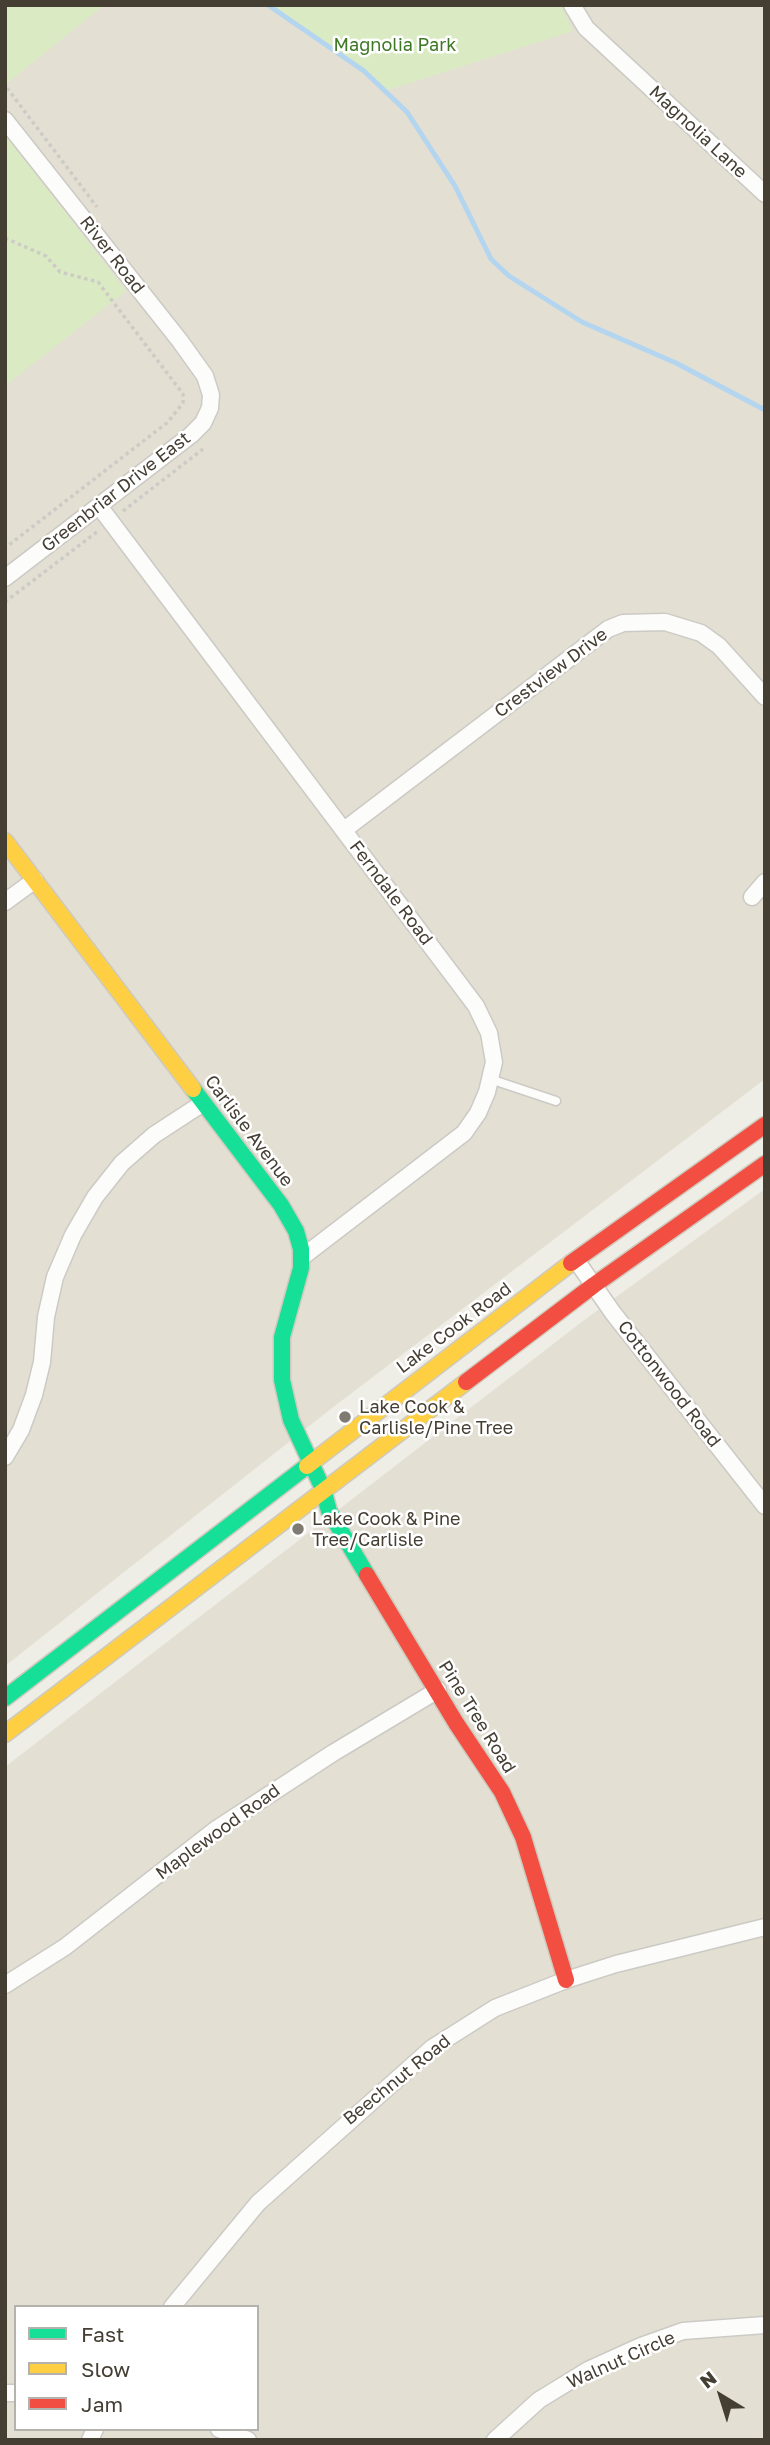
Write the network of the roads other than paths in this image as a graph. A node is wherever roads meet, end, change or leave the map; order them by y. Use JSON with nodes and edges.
{"nodes":[{"id":1,"x":572,"y":5,"type":"edge"},
{"id":2,"x":5,"y":120,"type":"edge"},
{"id":3,"x":765,"y":194,"type":"edge"},
{"id":4,"x":211,"y":395,"type":"joint"},
{"id":5,"x":99,"y":506,"type":"junction"},
{"id":6,"x":5,"y":578,"type":"edge"},
{"id":7,"x":765,"y":697,"type":"edge"},
{"id":8,"x":344,"y":830,"type":"junction"},
{"id":9,"x":5,"y":841,"type":"edge"},
{"id":10,"x":35,"y":880,"type":"junction"},
{"id":11,"x":765,"y":882,"type":"edge"},
{"id":12,"x":752,"y":897,"type":"dead end"},
{"id":13,"x":5,"y":902,"type":"edge"},
{"id":14,"x":490,"y":1079,"type":"junction"},
{"id":15,"x":556,"y":1101,"type":"dead end"},
{"id":16,"x":203,"y":1103,"type":"junction"},
{"id":17,"x":765,"y":1125,"type":"edge"},
{"id":18,"x":765,"y":1164,"type":"edge"},
{"id":19,"x":301,"y":1258,"type":"junction"},
{"id":20,"x":576,"y":1259,"type":"junction"},
{"id":21,"x":594,"y":1285,"type":"junction"},
{"id":22,"x":5,"y":1457,"type":"edge"},
{"id":23,"x":310,"y":1462,"type":"junction"},
{"id":24,"x":323,"y":1489,"type":"junction"},
{"id":25,"x":765,"y":1506,"type":"edge"},
{"id":26,"x":438,"y":1690,"type":"junction"},
{"id":27,"x":5,"y":1698,"type":"edge"},
{"id":28,"x":5,"y":1734,"type":"edge"},
{"id":29,"x":765,"y":1927,"type":"edge"},
{"id":30,"x":566,"y":1980,"type":"junction"},
{"id":31,"x":5,"y":1985,"type":"edge"},
{"id":32,"x":174,"y":2305,"type":"edge"},
{"id":33,"x":765,"y":2325,"type":"edge"},
{"id":34,"x":224,"y":2431,"type":"edge"},
{"id":35,"x":248,"y":2440,"type":"edge"},
{"id":36,"x":495,"y":2440,"type":"edge"}],
"edges":[{"from":1,"to":3,"type":"street","name":"Magnolia Lane"},
{"from":2,"to":4,"type":"street","name":"River Road"},
{"from":4,"to":5,"type":"street","name":"Greenbriar Drive East"},
{"from":5,"to":6,"type":"street","name":"Greenbriar Drive East"},
{"from":5,"to":8,"type":"street","name":"Ferndale Road"},
{"from":7,"to":8,"type":"street","name":"Crestview Drive"},
{"from":8,"to":14,"type":"street","name":"Ferndale Road"},
{"from":9,"to":10,"type":"main road","name":"Carlisle Avenue"},
{"from":10,"to":13,"type":"street"},
{"from":10,"to":16,"type":"main road","name":"Carlisle Avenue"},
{"from":11,"to":12,"type":"street"},
{"from":14,"to":15,"type":"lane"},
{"from":14,"to":19,"type":"street","name":"Ferndale Road"},
{"from":16,"to":19,"type":"main road","name":"Carlisle Avenue"},
{"from":16,"to":22,"type":"street"},
{"from":17,"to":20,"type":"main road","name":"Lake Cook Road"},
{"from":18,"to":21,"type":"main road"},
{"from":19,"to":23,"type":"main road","name":"Carlisle Avenue"},
{"from":20,"to":21,"type":"street","name":"Cottonwood Road"},
{"from":20,"to":23,"type":"main road","name":"Lake Cook Road"},
{"from":21,"to":24,"type":"main road"},
{"from":21,"to":25,"type":"street","name":"Cottonwood Road"},
{"from":23,"to":24,"type":"main road","name":"Carlisle Avenue"},
{"from":23,"to":27,"type":"main road","name":"Lake Cook Road"},
{"from":24,"to":26,"type":"main road","name":"Pine Tree Road"},
{"from":24,"to":28,"type":"main road"},
{"from":26,"to":30,"type":"main road","name":"Pine Tree Road"},
{"from":26,"to":31,"type":"street","name":"Maplewood Road"},
{"from":29,"to":30,"type":"street","name":"Beechnut Road"},
{"from":30,"to":32,"type":"street","name":"Beechnut Road"},
{"from":33,"to":36,"type":"street","name":"Walnut Circle"},
{"from":34,"to":35,"type":"street"}]}
